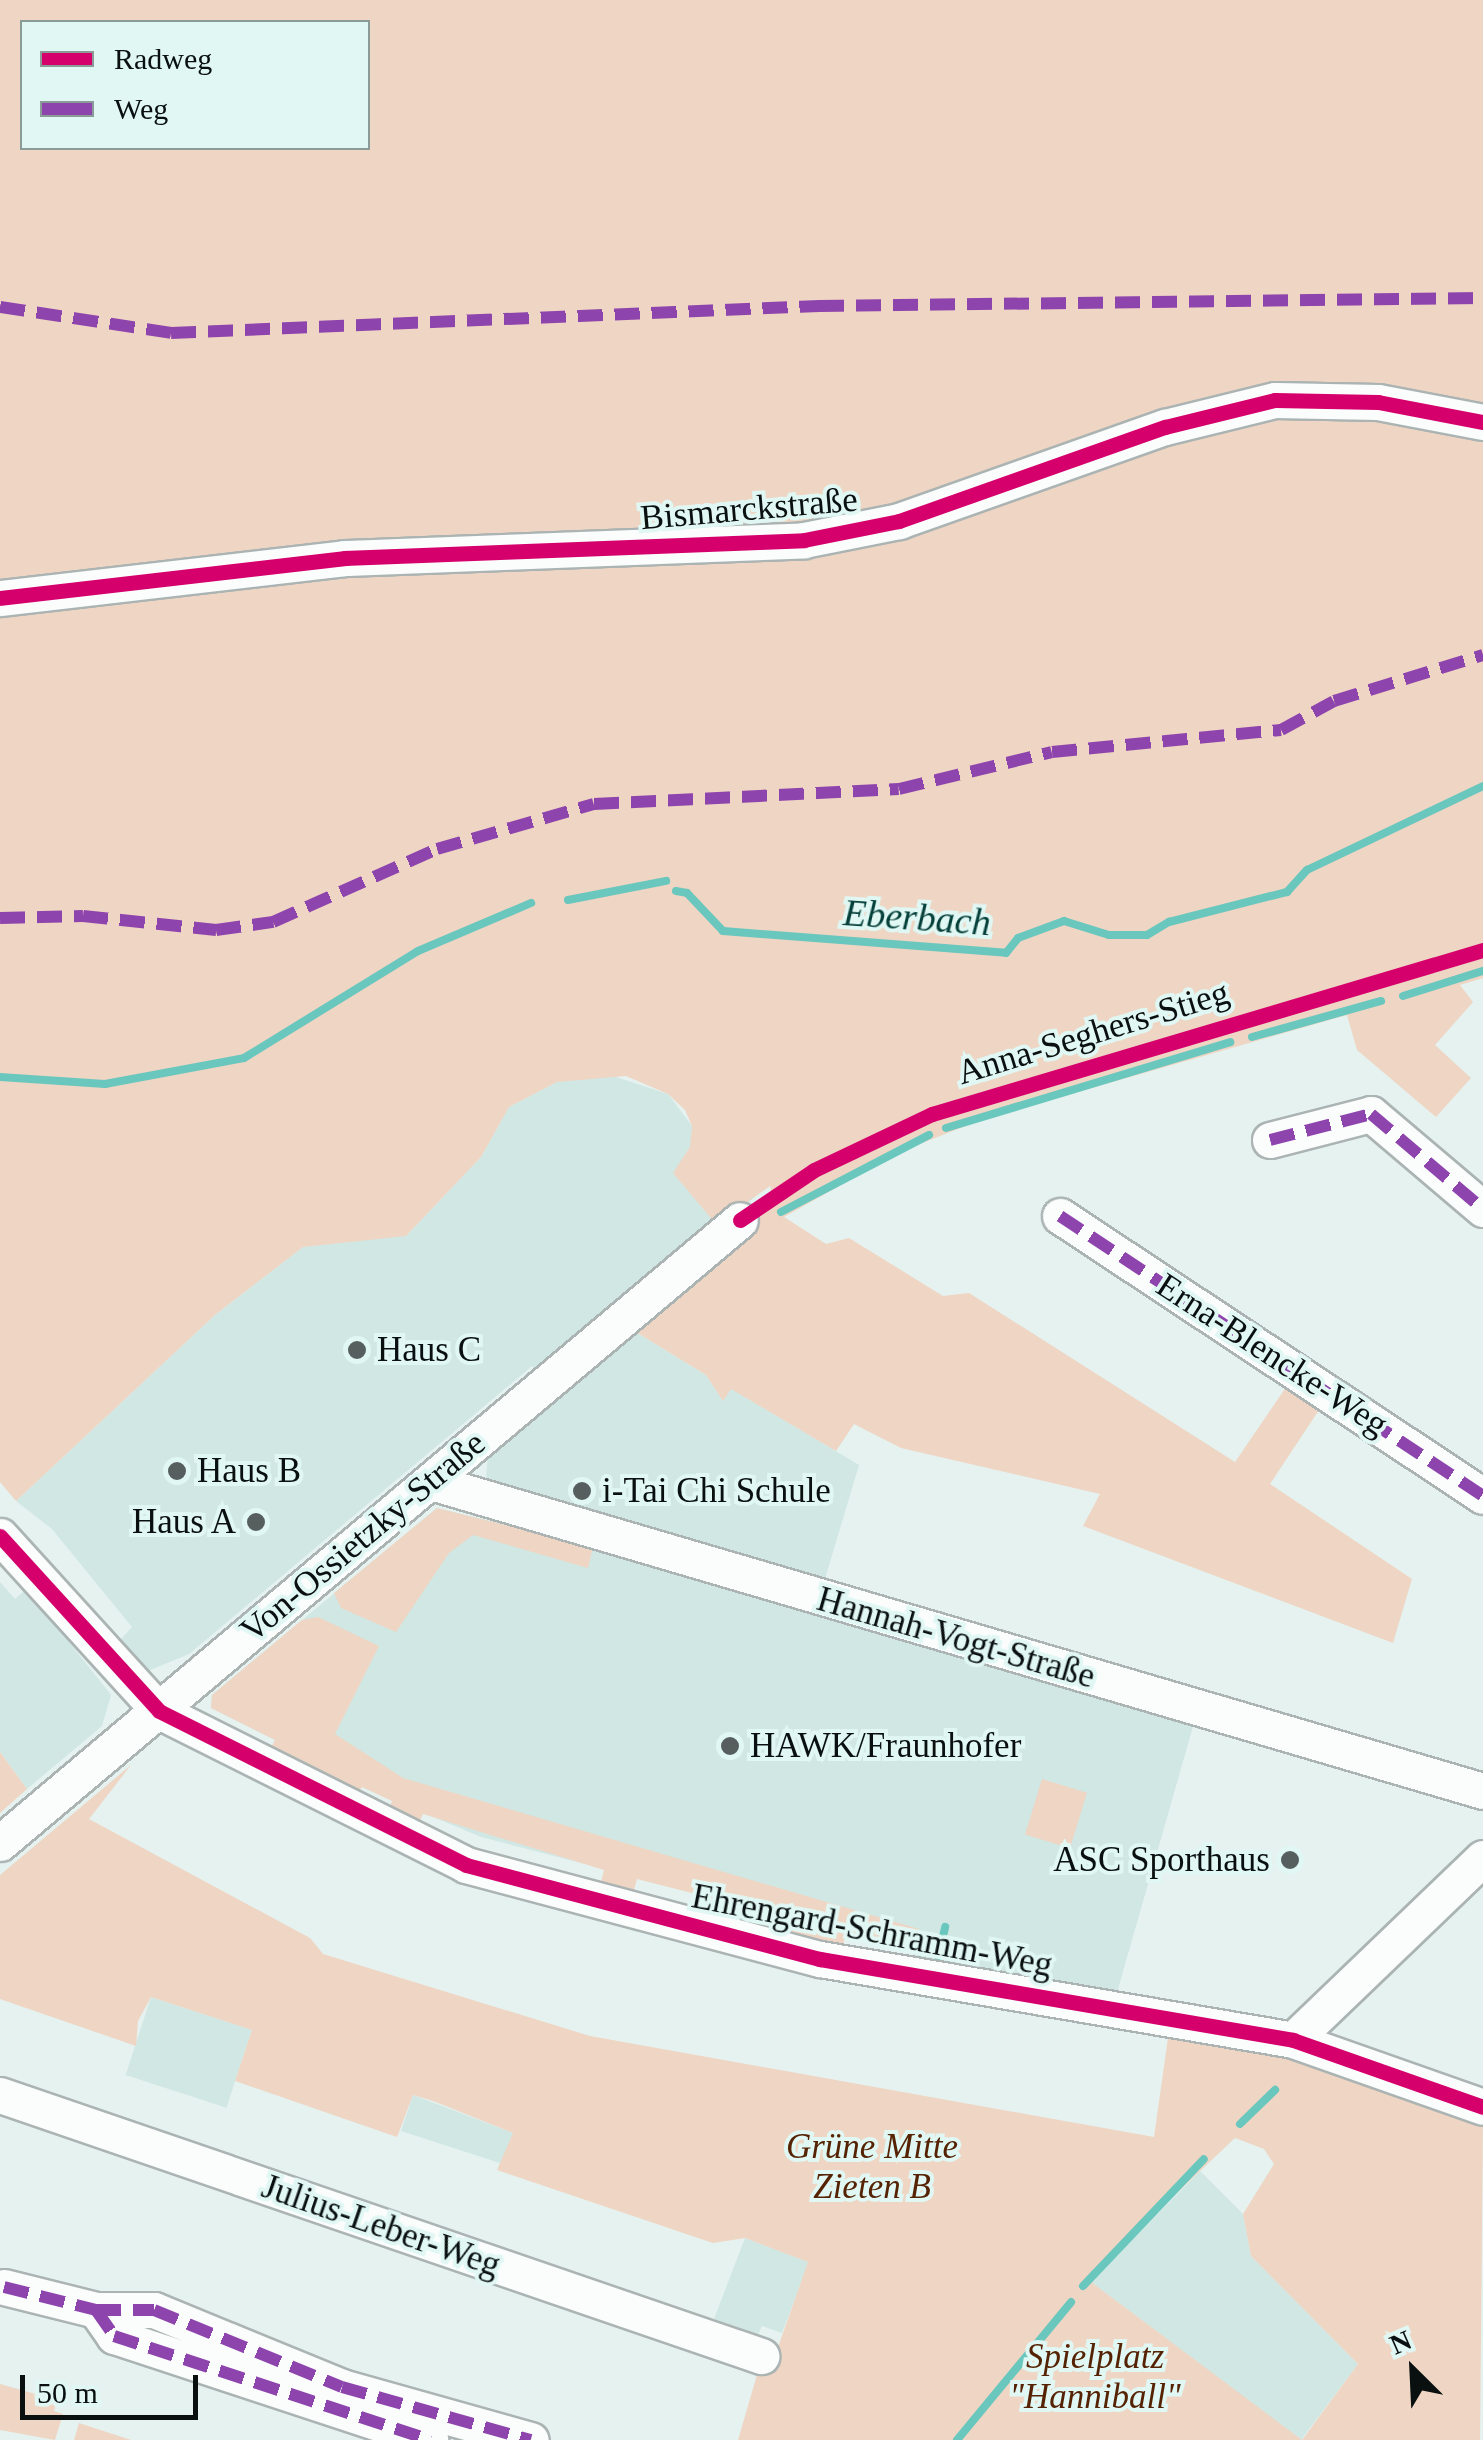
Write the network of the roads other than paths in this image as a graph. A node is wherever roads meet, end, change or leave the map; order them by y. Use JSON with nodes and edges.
{"nodes":[{"id":1,"x":1483,"y":422,"type":"edge"},
{"id":2,"x":0,"y":598,"type":"edge"},
{"id":3,"x":1270,"y":1140,"type":"dead end"},
{"id":4,"x":1483,"y":1209,"type":"edge"},
{"id":5,"x":1060,"y":1216,"type":"dead end"},
{"id":6,"x":740,"y":1220,"type":"dead end"},
{"id":7,"x":430,"y":1482,"type":"junction"},
{"id":8,"x":1483,"y":1496,"type":"edge"},
{"id":9,"x":3,"y":1533,"type":"edge"},
{"id":10,"x":159,"y":1711,"type":"junction"},
{"id":11,"x":1483,"y":1791,"type":"edge"},
{"id":12,"x":0,"y":1843,"type":"edge"},
{"id":13,"x":1483,"y":1858,"type":"edge"},
{"id":14,"x":1293,"y":2040,"type":"junction"},
{"id":15,"x":0,"y":2095,"type":"edge"},
{"id":16,"x":1483,"y":2107,"type":"edge"},
{"id":17,"x":4,"y":2287,"type":"dead end"},
{"id":18,"x":762,"y":2356,"type":"dead end"},
{"id":19,"x":338,"y":2397,"type":"junction"},
{"id":20,"x":430,"y":2440,"type":"edge"},
{"id":21,"x":532,"y":2440,"type":"edge"}],
"edges":[{"from":1,"to":2,"type":"street","name":"Bismarckstraße"},
{"from":3,"to":4,"type":"street"},
{"from":5,"to":8,"type":"street","name":"Erna-Blencke-Weg"},
{"from":6,"to":7,"type":"street","name":"Von-Ossietzky-Straße"},
{"from":7,"to":10,"type":"street","name":"Von-Ossietzky-Straße"},
{"from":7,"to":11,"type":"street","name":"Hannah-Vogt-Straße"},
{"from":9,"to":10,"type":"street"},
{"from":10,"to":12,"type":"street","name":"Von-Ossietzky-Straße"},
{"from":10,"to":14,"type":"street","name":"Ehrengard-Schramm-Weg"},
{"from":13,"to":14,"type":"street"},
{"from":14,"to":16,"type":"street","name":"Ehrengard-Schramm-Weg"},
{"from":15,"to":18,"type":"street","name":"Julius-Leber-Weg"},
{"from":17,"to":19,"type":"street"},
{"from":19,"to":20,"type":"street"},
{"from":19,"to":21,"type":"street"}]}
